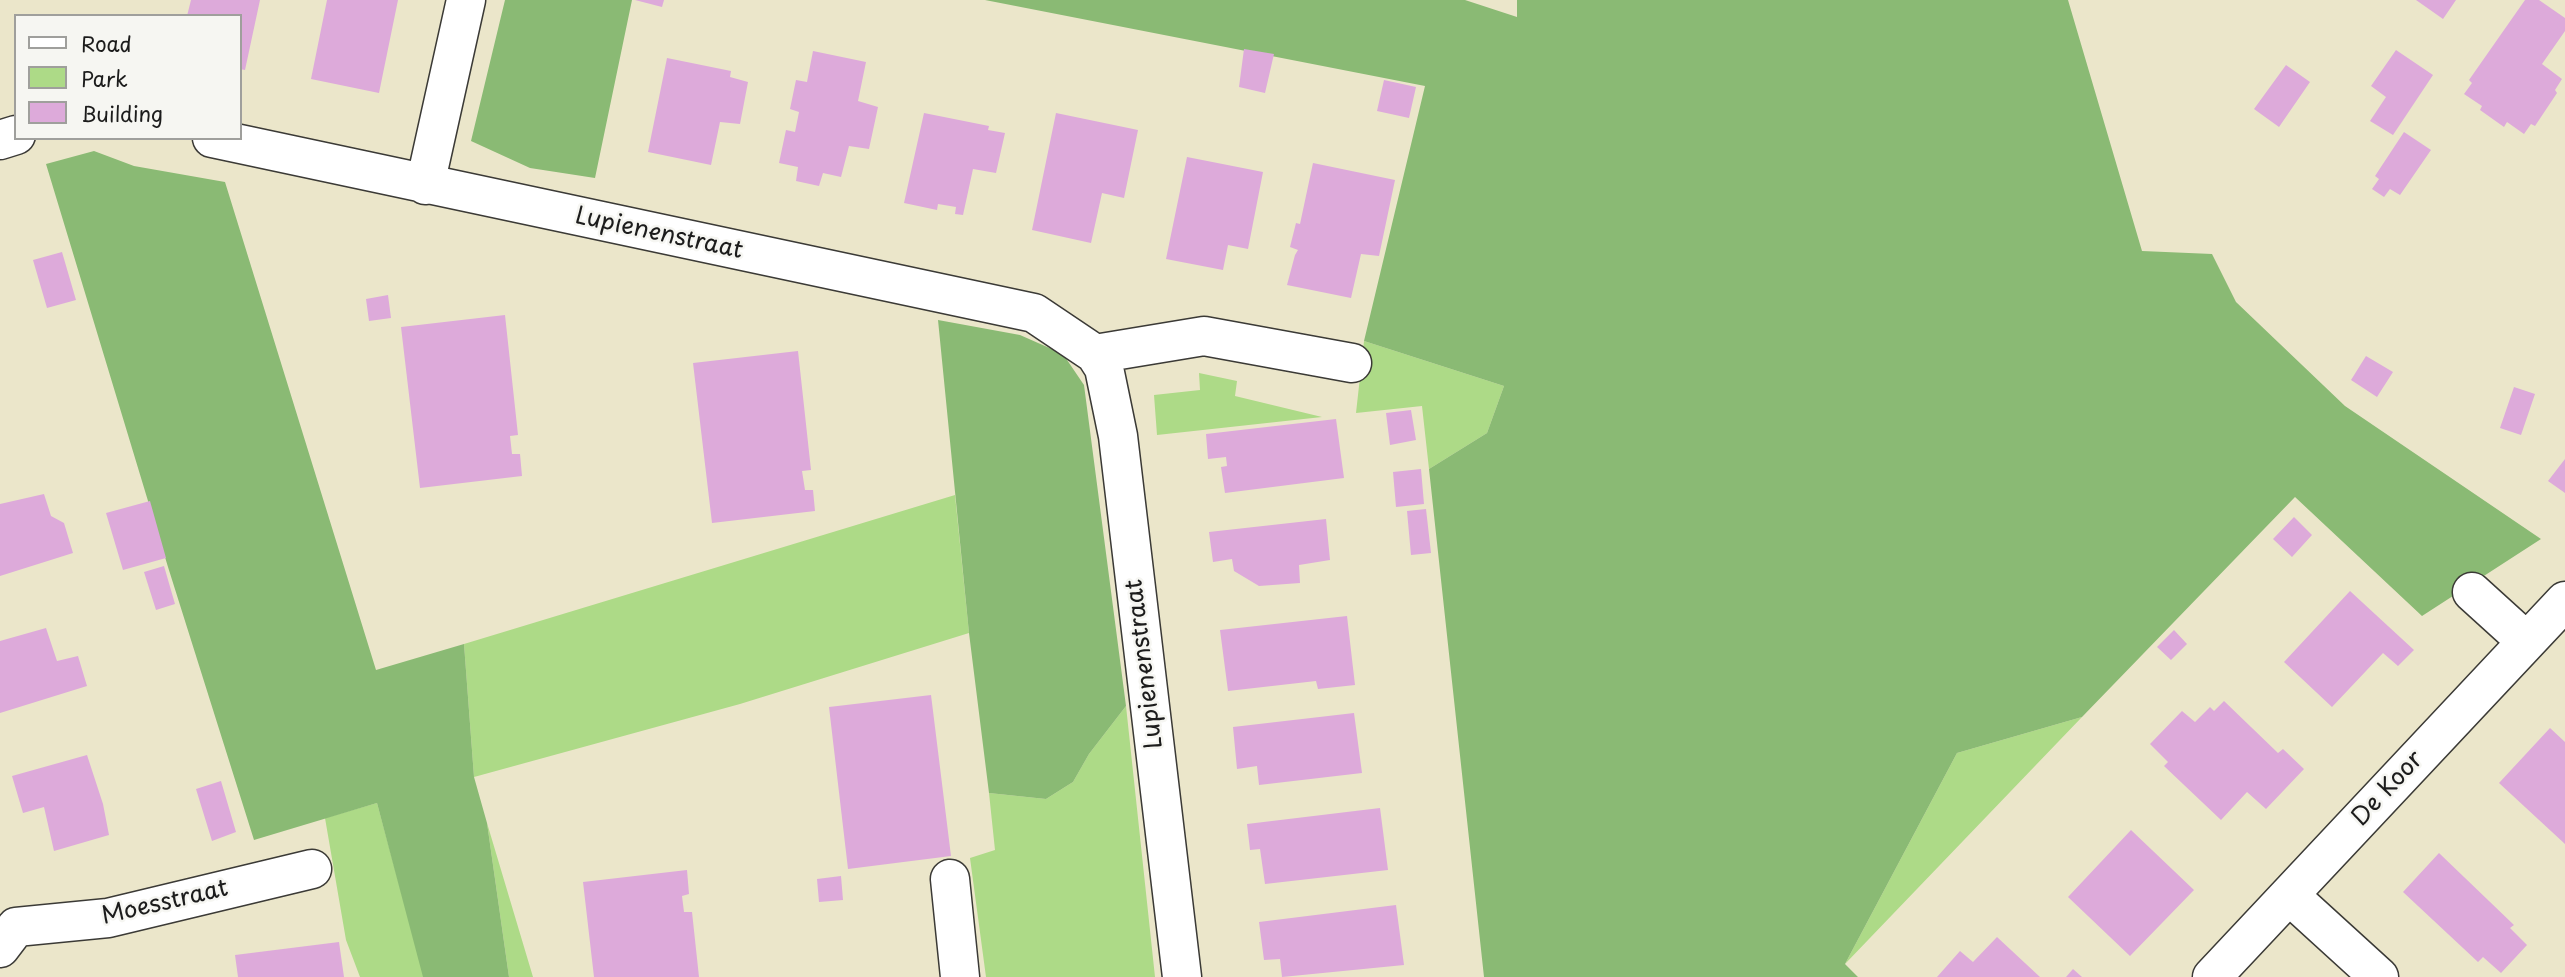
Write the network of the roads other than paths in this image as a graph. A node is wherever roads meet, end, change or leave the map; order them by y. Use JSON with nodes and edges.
{"nodes":[{"id":1,"x":466,"y":0,"type":"edge"},
{"id":2,"x":221,"y":140,"type":"edge"},
{"id":3,"x":425,"y":185,"type":"junction"},
{"id":4,"x":1095,"y":354,"type":"junction"},
{"id":5,"x":1352,"y":363,"type":"dead end"},
{"id":6,"x":2472,"y":592,"type":"dead end"},
{"id":7,"x":2565,"y":601,"type":"edge"},
{"id":8,"x":2526,"y":641,"type":"junction"},
{"id":9,"x":312,"y":869,"type":"dead end"},
{"id":10,"x":950,"y":879,"type":"dead end"},
{"id":11,"x":2289,"y":895,"type":"junction"},
{"id":12,"x":5,"y":929,"type":"edge"},
{"id":13,"x":960,"y":977,"type":"edge"},
{"id":14,"x":1182,"y":977,"type":"edge"},
{"id":15,"x":2212,"y":977,"type":"edge"},
{"id":16,"x":2379,"y":977,"type":"edge"}],
"edges":[{"from":1,"to":3,"type":"street"},
{"from":2,"to":3,"type":"street","name":"Lupienenstraat"},
{"from":3,"to":4,"type":"street","name":"Lupienenstraat"},
{"from":4,"to":5,"type":"street"},
{"from":4,"to":14,"type":"street","name":"Lupienenstraat"},
{"from":6,"to":8,"type":"street"},
{"from":7,"to":8,"type":"street","name":"De Koor"},
{"from":8,"to":11,"type":"street","name":"De Koor"},
{"from":9,"to":12,"type":"street","name":"Moesstraat"},
{"from":10,"to":13,"type":"street"},
{"from":11,"to":15,"type":"street","name":"De Koor"},
{"from":11,"to":16,"type":"street"}]}
